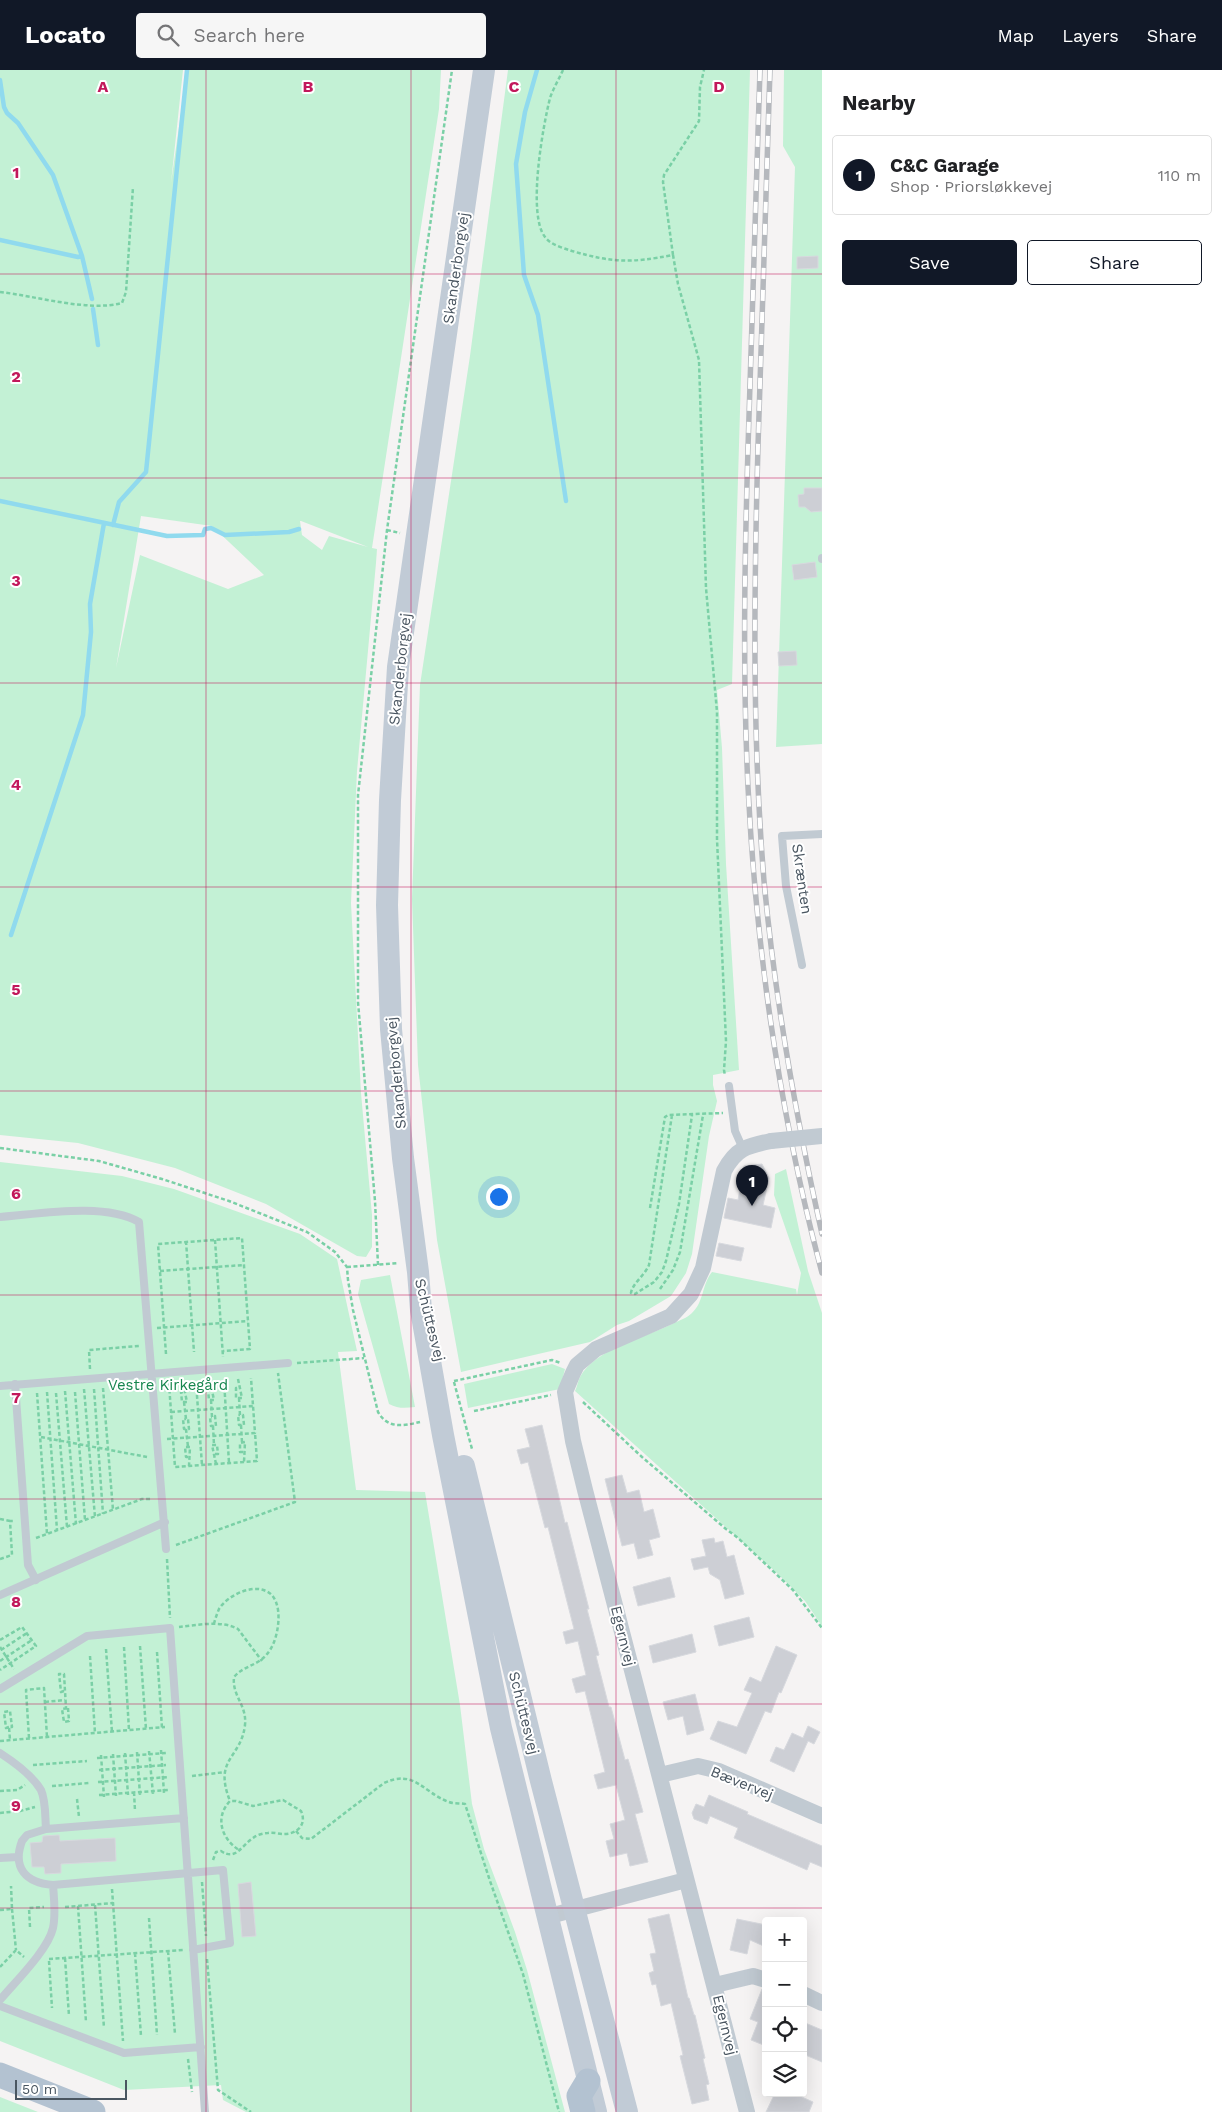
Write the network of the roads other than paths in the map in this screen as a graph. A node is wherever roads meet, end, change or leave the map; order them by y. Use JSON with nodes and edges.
{"nodes":[{"id":1,"x":484,"y":70,"type":"edge"},
{"id":2,"x":822,"y":834,"type":"edge"},
{"id":3,"x":802,"y":965,"type":"dead end"},
{"id":4,"x":729,"y":1086,"type":"road end"},
{"id":5,"x":822,"y":1136,"type":"edge"},
{"id":6,"x":743,"y":1149,"type":"junction"},
{"id":7,"x":0,"y":1217,"type":"edge"},
{"id":8,"x":411,"y":1267,"type":"junction"},
{"id":9,"x":292,"y":1363,"type":"road end"},
{"id":10,"x":152,"y":1374,"type":"junction"},
{"id":11,"x":15,"y":1384,"type":"junction"},
{"id":12,"x":0,"y":1386,"type":"edge"},
{"id":13,"x":164,"y":1522,"type":"junction"},
{"id":14,"x":166,"y":1549,"type":"road end"},
{"id":15,"x":36,"y":1580,"type":"junction"},
{"id":16,"x":0,"y":1595,"type":"edge"},
{"id":17,"x":0,"y":1690,"type":"edge"},
{"id":18,"x":0,"y":1753,"type":"edge"},
{"id":19,"x":660,"y":1775,"type":"junction"},
{"id":20,"x":822,"y":1816,"type":"edge"},
{"id":21,"x":184,"y":1818,"type":"junction"},
{"id":22,"x":46,"y":1829,"type":"junction"},
{"id":23,"x":18,"y":1857,"type":"junction"},
{"id":24,"x":0,"y":1858,"type":"edge"},
{"id":25,"x":188,"y":1874,"type":"junction"},
{"id":26,"x":686,"y":1880,"type":"junction"},
{"id":27,"x":53,"y":1885,"type":"junction"},
{"id":28,"x":574,"y":1909,"type":"junction"},
{"id":29,"x":546,"y":1917,"type":"junction"},
{"id":30,"x":193,"y":1950,"type":"junction"},
{"id":31,"x":762,"y":1979,"type":"edge"},
{"id":32,"x":715,"y":1985,"type":"junction"},
{"id":33,"x":807,"y":1996,"type":"edge"},
{"id":34,"x":0,"y":2000,"type":"edge"},
{"id":35,"x":822,"y":2003,"type":"edge"},
{"id":36,"x":0,"y":2006,"type":"edge"},
{"id":37,"x":201,"y":2047,"type":"junction"},
{"id":38,"x":0,"y":2075,"type":"edge"},
{"id":39,"x":588,"y":2081,"type":"junction"},
{"id":40,"x":93,"y":2112,"type":"edge"},
{"id":41,"x":205,"y":2112,"type":"edge"},
{"id":42,"x":583,"y":2112,"type":"edge"},
{"id":43,"x":596,"y":2112,"type":"edge"},
{"id":44,"x":627,"y":2112,"type":"edge"},
{"id":45,"x":747,"y":2112,"type":"edge"}],
"edges":[{"from":1,"to":8,"type":"main road","name":"Skanderborgvej"},
{"from":2,"to":3,"type":"lane","name":"Skrænten"},
{"from":4,"to":6,"type":"lane"},
{"from":5,"to":6,"type":"street","bridge":true},
{"from":6,"to":19,"type":"street","name":"Egernvej"},
{"from":7,"to":10,"type":"lane"},
{"from":8,"to":28,"type":"main road","name":"Schüttesvej"},
{"from":8,"to":29,"type":"main road","name":"Schüttesvej"},
{"from":9,"to":10,"type":"lane"},
{"from":10,"to":11,"type":"lane"},
{"from":10,"to":13,"type":"lane"},
{"from":11,"to":12,"type":"lane"},
{"from":11,"to":15,"type":"lane"},
{"from":13,"to":14,"type":"lane"},
{"from":13,"to":15,"type":"lane"},
{"from":15,"to":16,"type":"lane"},
{"from":17,"to":21,"type":"lane"},
{"from":18,"to":22,"type":"lane"},
{"from":19,"to":20,"type":"street","name":"Bævervej"},
{"from":19,"to":26,"type":"street","name":"Egernvej"},
{"from":21,"to":22,"type":"lane"},
{"from":21,"to":25,"type":"lane"},
{"from":22,"to":23,"type":"lane"},
{"from":23,"to":24,"type":"lane"},
{"from":23,"to":27,"type":"lane"},
{"from":25,"to":27,"type":"lane"},
{"from":25,"to":30,"type":"lane"},
{"from":25,"to":30,"type":"lane"},
{"from":26,"to":28,"type":"street"},
{"from":26,"to":32,"type":"street","name":"Egernvej"},
{"from":27,"to":34,"type":"lane"},
{"from":28,"to":29,"type":"street"},
{"from":28,"to":44,"type":"main road","name":"Schüttesvej"},
{"from":29,"to":39,"type":"main road","name":"Schüttesvej"},
{"from":30,"to":37,"type":"lane"},
{"from":31,"to":32,"type":"street"},
{"from":32,"to":45,"type":"street","name":"Egernvej"},
{"from":33,"to":35,"type":"street"},
{"from":36,"to":37,"type":"lane"},
{"from":37,"to":41,"type":"lane"},
{"from":38,"to":40,"type":"main road"},
{"from":39,"to":42,"type":"main road"},
{"from":39,"to":43,"type":"main road","name":"Schüttesvej"}]}
